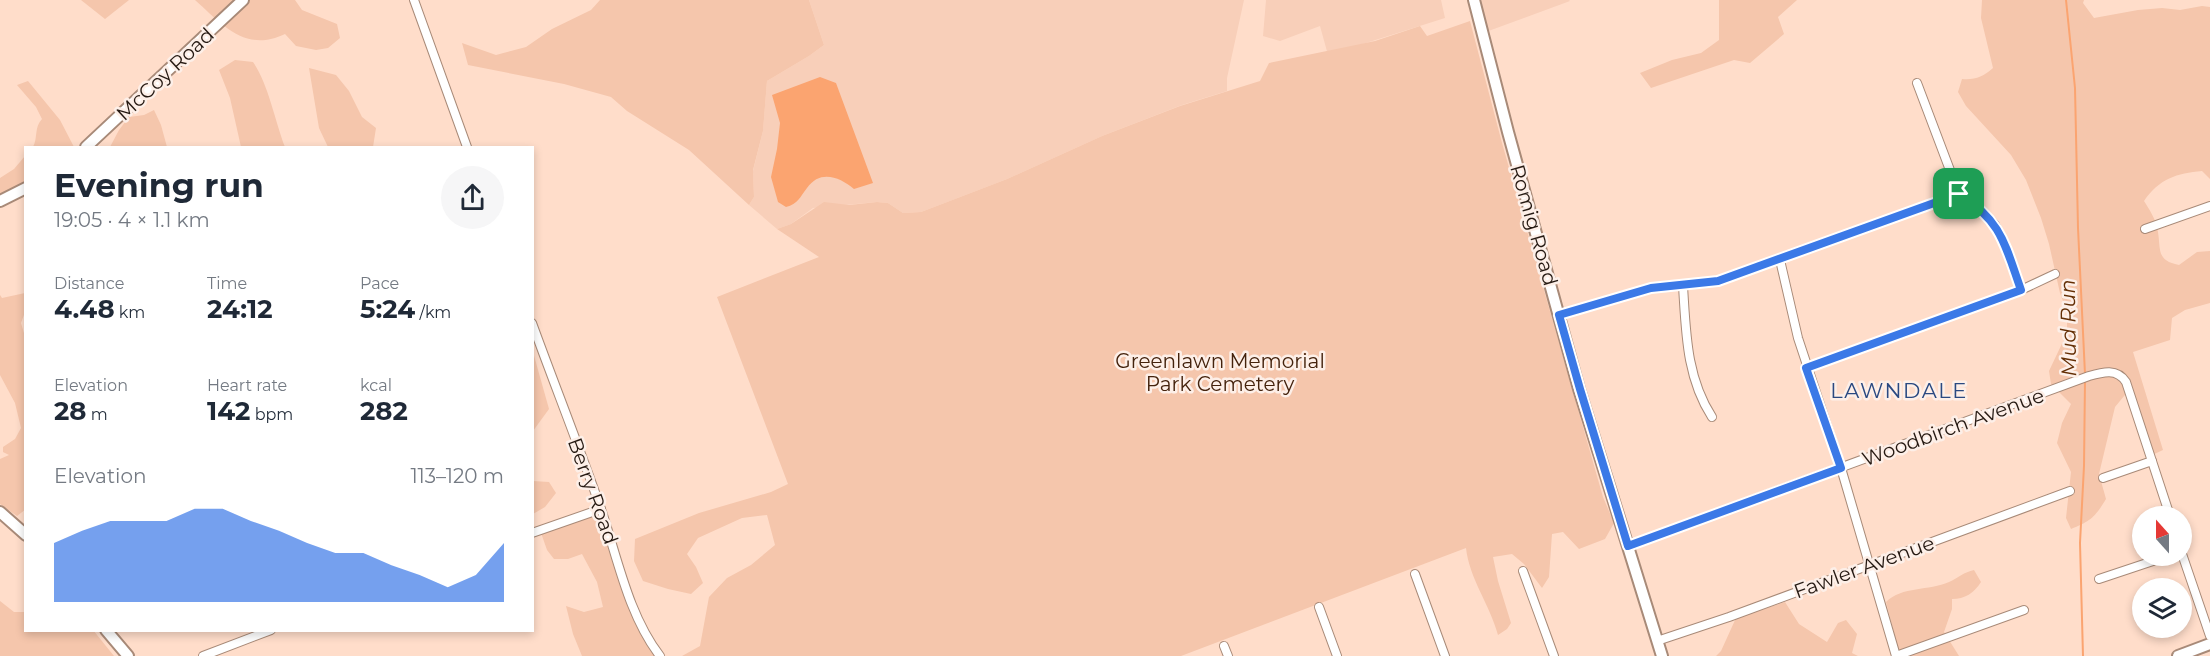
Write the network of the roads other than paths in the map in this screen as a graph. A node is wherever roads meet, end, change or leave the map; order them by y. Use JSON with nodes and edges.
{"nodes":[{"id":1,"x":243,"y":0,"type":"edge"},
{"id":2,"x":414,"y":0,"type":"edge"},
{"id":3,"x":1474,"y":0,"type":"edge"},
{"id":4,"x":1917,"y":83,"type":"dead end"},
{"id":5,"x":87,"y":146,"type":"edge"},
{"id":6,"x":467,"y":146,"type":"edge"},
{"id":7,"x":24,"y":189,"type":"edge"},
{"id":8,"x":1959,"y":194,"type":"junction"},
{"id":9,"x":0,"y":201,"type":"edge"},
{"id":10,"x":2210,"y":206,"type":"edge"},
{"id":11,"x":2145,"y":230,"type":"dead end"},
{"id":12,"x":1780,"y":260,"type":"junction"},
{"id":13,"x":2055,"y":274,"type":"dead end"},
{"id":14,"x":1683,"y":286,"type":"junction"},
{"id":15,"x":2021,"y":290,"type":"junction"},
{"id":16,"x":1559,"y":315,"type":"junction"},
{"id":17,"x":534,"y":328,"type":"edge"},
{"id":18,"x":1806,"y":368,"type":"junction"},
{"id":19,"x":1712,"y":417,"type":"dead end"},
{"id":20,"x":2152,"y":461,"type":"junction"},
{"id":21,"x":1841,"y":468,"type":"junction"},
{"id":22,"x":2103,"y":478,"type":"dead end"},
{"id":23,"x":2070,"y":491,"type":"dead end"},
{"id":24,"x":2167,"y":506,"type":"edge"},
{"id":25,"x":601,"y":509,"type":"junction"},
{"id":26,"x":0,"y":512,"type":"edge"},
{"id":27,"x":534,"y":532,"type":"edge"},
{"id":28,"x":24,"y":533,"type":"edge"},
{"id":29,"x":1628,"y":546,"type":"junction"},
{"id":30,"x":1869,"y":565,"type":"junction"},
{"id":31,"x":2138,"y":566,"type":"edge"},
{"id":32,"x":2186,"y":566,"type":"edge"},
{"id":33,"x":1523,"y":571,"type":"dead end"},
{"id":34,"x":1415,"y":574,"type":"dead end"},
{"id":35,"x":2099,"y":579,"type":"dead end"},
{"id":36,"x":1319,"y":607,"type":"dead end"},
{"id":37,"x":2024,"y":610,"type":"dead end"},
{"id":38,"x":108,"y":632,"type":"edge"},
{"id":39,"x":266,"y":632,"type":"edge"},
{"id":40,"x":2210,"y":636,"type":"edge"},
{"id":41,"x":1657,"y":641,"type":"junction"},
{"id":42,"x":2210,"y":644,"type":"edge"},
{"id":43,"x":1224,"y":646,"type":"dead end"},
{"id":44,"x":128,"y":656,"type":"edge"},
{"id":45,"x":203,"y":656,"type":"edge"},
{"id":46,"x":660,"y":656,"type":"edge"},
{"id":47,"x":1228,"y":656,"type":"edge"},
{"id":48,"x":1337,"y":656,"type":"edge"},
{"id":49,"x":1445,"y":656,"type":"edge"},
{"id":50,"x":1554,"y":656,"type":"edge"},
{"id":51,"x":1662,"y":656,"type":"edge"},
{"id":52,"x":1896,"y":656,"type":"edge"},
{"id":53,"x":2178,"y":656,"type":"edge"}],
"edges":[{"from":1,"to":5,"type":"street","name":"McCoy Road"},
{"from":2,"to":6,"type":"street"},
{"from":3,"to":16,"type":"street","name":"Romig Road"},
{"from":4,"to":8,"type":"street"},
{"from":7,"to":9,"type":"street"},
{"from":8,"to":12,"type":"street"},
{"from":8,"to":15,"type":"street"},
{"from":10,"to":11,"type":"street"},
{"from":12,"to":14,"type":"street"},
{"from":12,"to":18,"type":"street"},
{"from":13,"to":15,"type":"street"},
{"from":14,"to":16,"type":"street"},
{"from":14,"to":19,"type":"street"},
{"from":15,"to":18,"type":"street"},
{"from":16,"to":29,"type":"street","name":"Romig Road"},
{"from":17,"to":25,"type":"street","name":"Berry Road"},
{"from":18,"to":21,"type":"street"},
{"from":20,"to":21,"type":"street","name":"Woodbirch Avenue"},
{"from":20,"to":22,"type":"street"},
{"from":20,"to":24,"type":"street"},
{"from":21,"to":29,"type":"street","name":"Woodbirch Avenue"},
{"from":21,"to":30,"type":"street"},
{"from":23,"to":30,"type":"street","name":"Fawler Avenue"},
{"from":25,"to":27,"type":"street"},
{"from":25,"to":46,"type":"street","name":"Berry Road"},
{"from":26,"to":28,"type":"street"},
{"from":29,"to":41,"type":"street","name":"Romig Road"},
{"from":30,"to":41,"type":"street","name":"Fawler Avenue"},
{"from":30,"to":52,"type":"street"},
{"from":31,"to":35,"type":"street"},
{"from":32,"to":40,"type":"street"},
{"from":33,"to":50,"type":"street"},
{"from":34,"to":49,"type":"street"},
{"from":36,"to":48,"type":"street"},
{"from":37,"to":52,"type":"street"},
{"from":38,"to":44,"type":"street"},
{"from":39,"to":45,"type":"street"},
{"from":41,"to":51,"type":"street","name":"Romig Road"},
{"from":42,"to":53,"type":"street"},
{"from":43,"to":47,"type":"street"}]}
